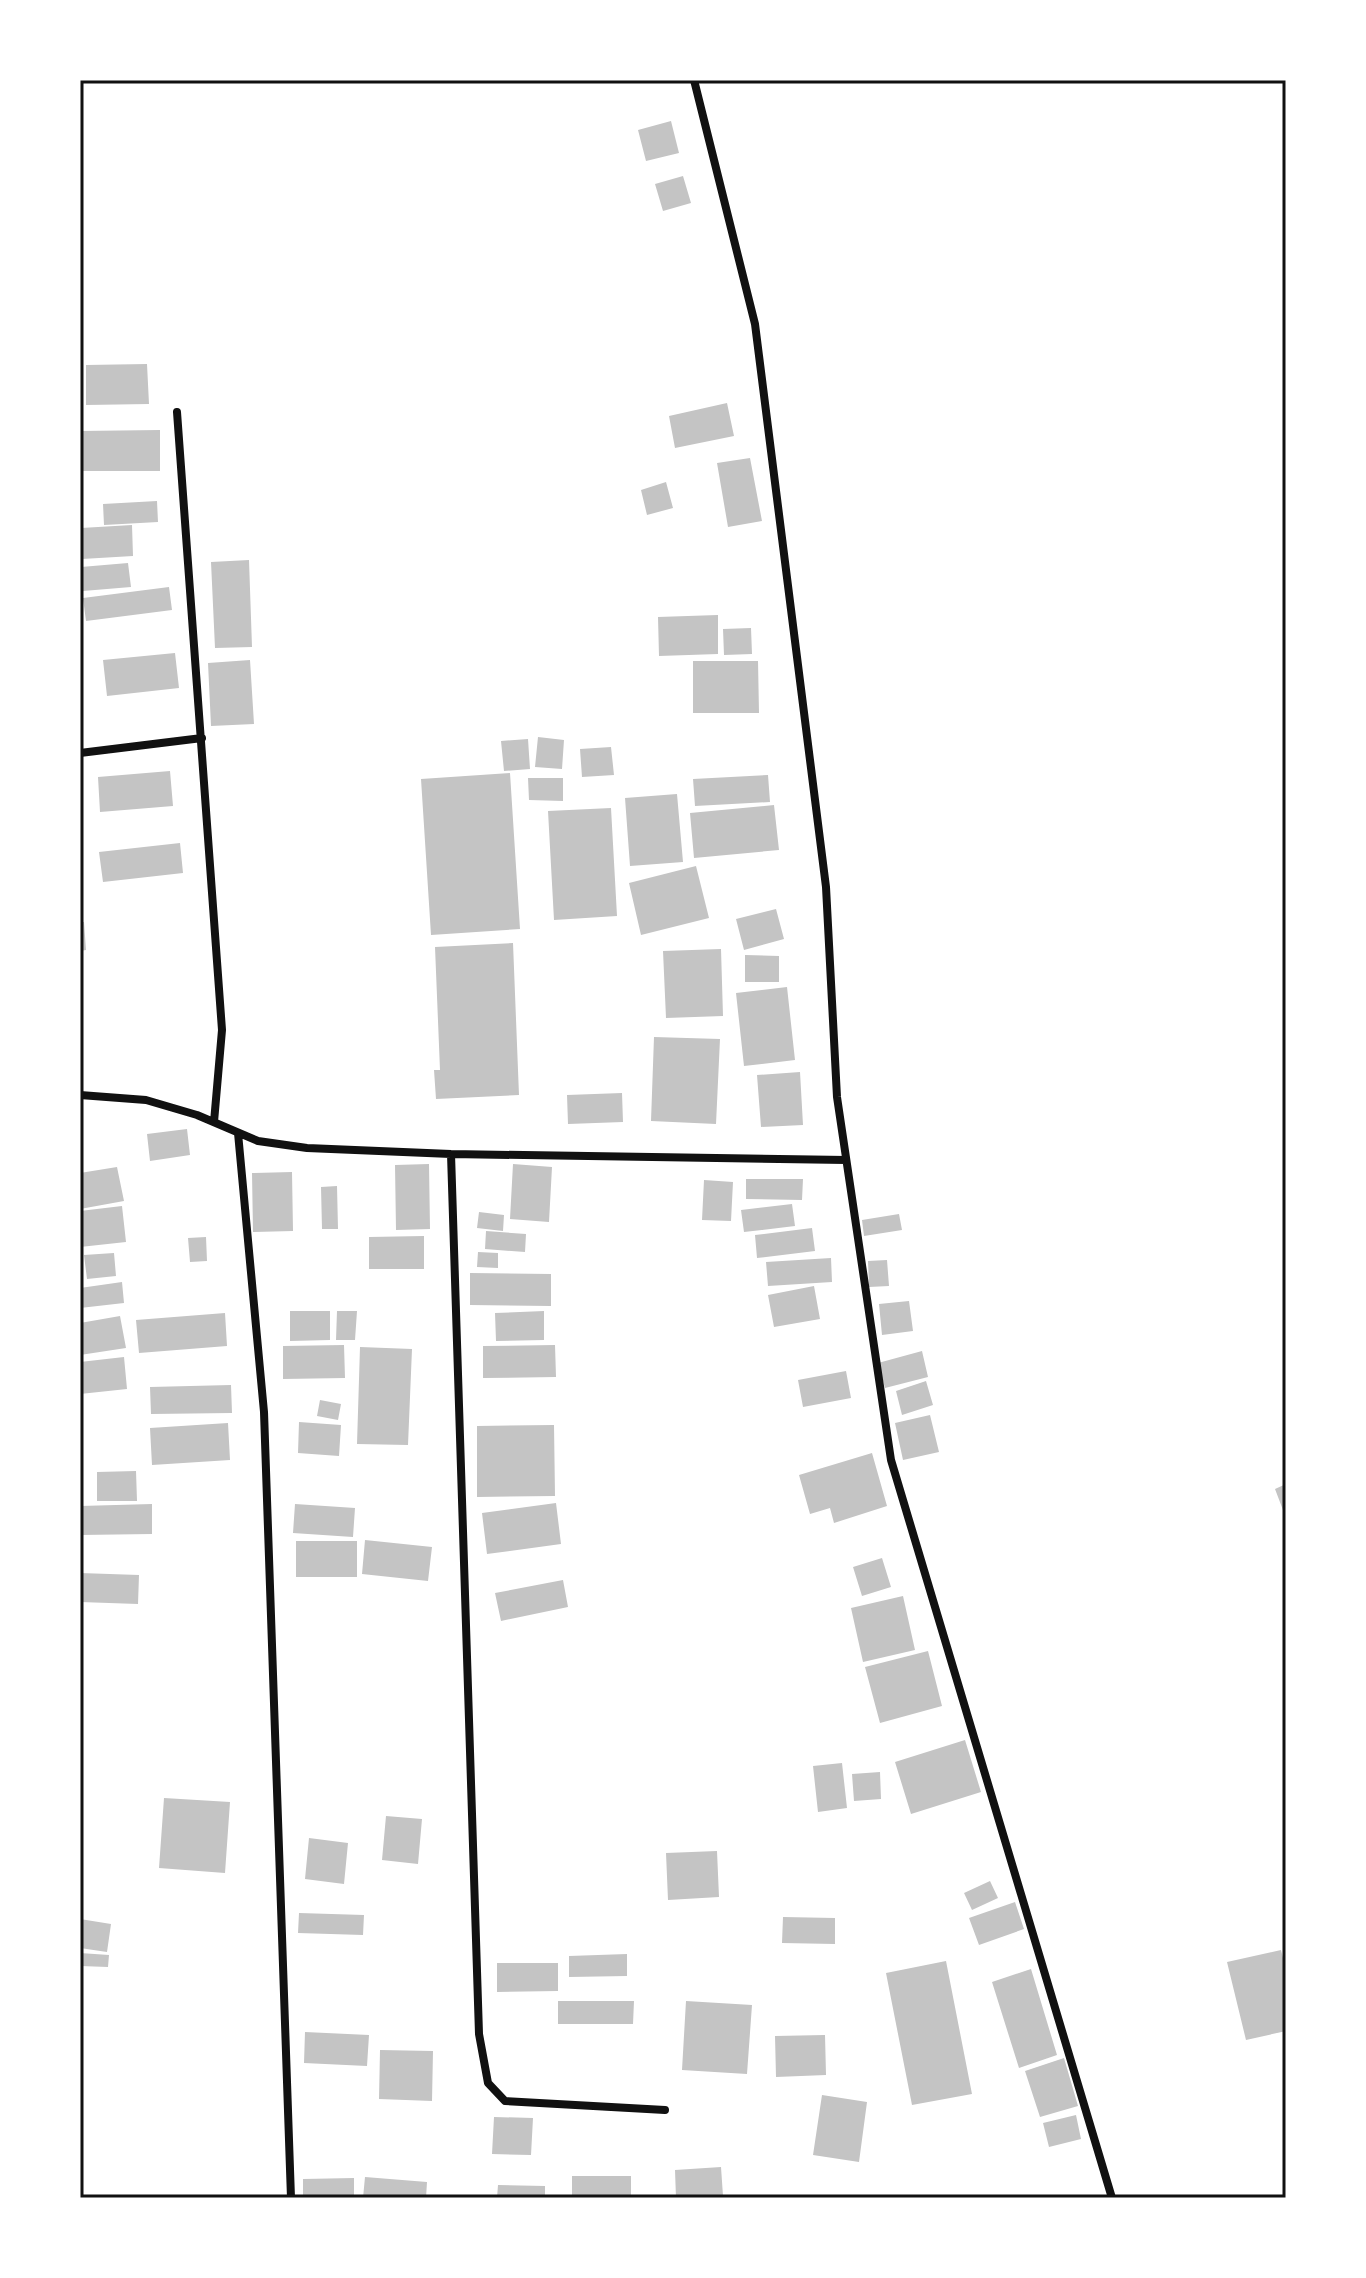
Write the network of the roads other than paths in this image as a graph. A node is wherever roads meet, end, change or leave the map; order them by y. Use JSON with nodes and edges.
{"nodes":[{"id":1,"x":694,"y":80,"type":"edge"},
{"id":2,"x":177,"y":412,"type":"dead end"},
{"id":3,"x":202,"y":738,"type":"junction"},
{"id":4,"x":80,"y":753,"type":"edge"},
{"id":5,"x":80,"y":1095,"type":"edge"},
{"id":6,"x":214,"y":1122,"type":"junction"},
{"id":7,"x":238,"y":1133,"type":"junction"},
{"id":8,"x":451,"y":1154,"type":"junction"},
{"id":9,"x":846,"y":1160,"type":"junction"},
{"id":10,"x":665,"y":2110,"type":"dead end"},
{"id":11,"x":291,"y":2198,"type":"edge"},
{"id":12,"x":1112,"y":2198,"type":"edge"}],
"edges":[{"from":1,"to":9,"type":"street"},
{"from":2,"to":3,"type":"street"},
{"from":3,"to":4,"type":"street"},
{"from":3,"to":6,"type":"street"},
{"from":5,"to":6,"type":"street"},
{"from":6,"to":7,"type":"street"},
{"from":7,"to":8,"type":"street"},
{"from":7,"to":11,"type":"street"},
{"from":8,"to":9,"type":"street"},
{"from":8,"to":10,"type":"street"},
{"from":9,"to":12,"type":"street"}]}
